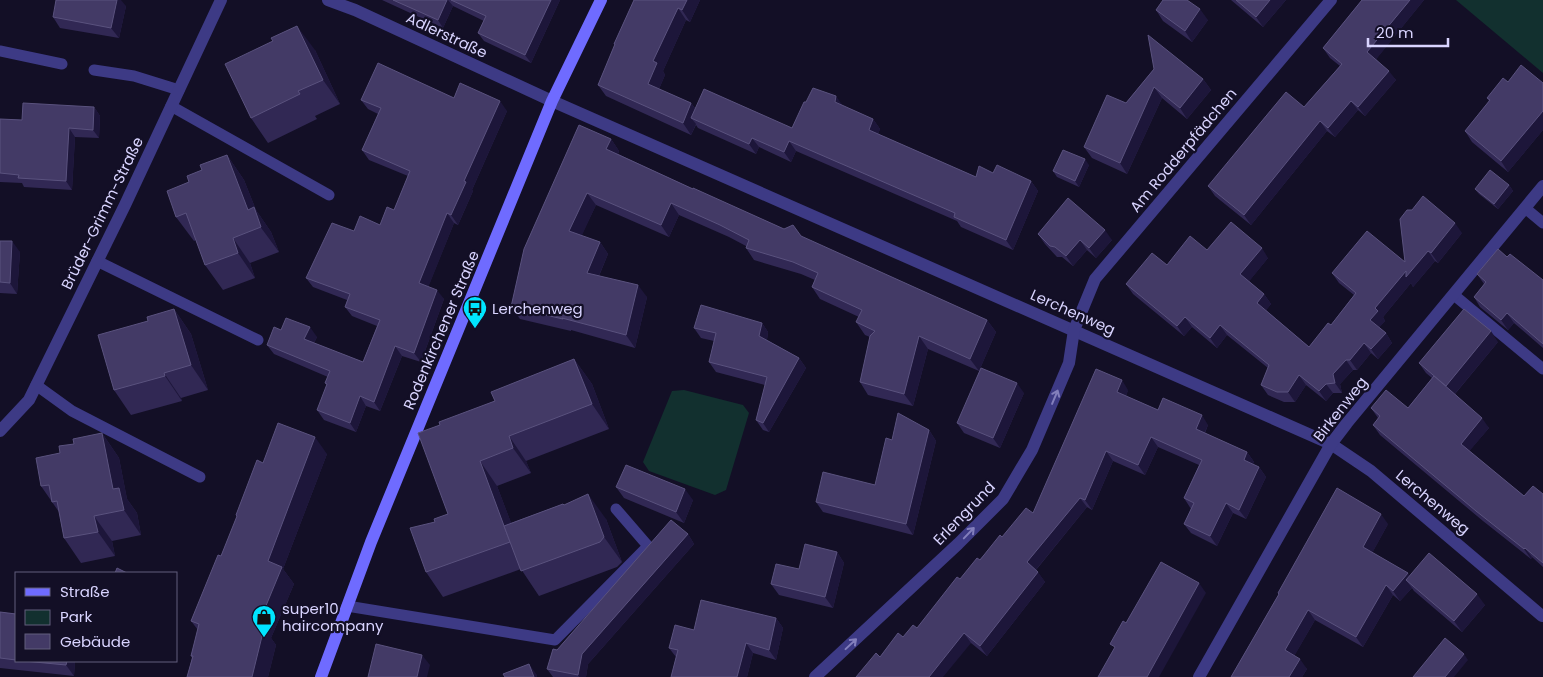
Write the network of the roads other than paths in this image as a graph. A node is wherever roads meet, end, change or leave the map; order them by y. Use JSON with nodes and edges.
{"nodes":[{"id":1,"x":221,"y":0,"type":"edge"},
{"id":2,"x":328,"y":0,"type":"edge"},
{"id":3,"x":601,"y":0,"type":"edge"},
{"id":4,"x":1331,"y":0,"type":"edge"},
{"id":5,"x":0,"y":50,"type":"edge"},
{"id":6,"x":62,"y":64,"type":"dead end"},
{"id":7,"x":94,"y":70,"type":"dead end"},
{"id":8,"x":179,"y":90,"type":"junction"},
{"id":9,"x":552,"y":101,"type":"junction"},
{"id":10,"x":171,"y":106,"type":"junction"},
{"id":11,"x":1543,"y":186,"type":"edge"},
{"id":12,"x":329,"y":195,"type":"dead end"},
{"id":13,"x":1525,"y":208,"type":"junction"},
{"id":14,"x":1543,"y":223,"type":"edge"},
{"id":15,"x":97,"y":262,"type":"junction"},
{"id":16,"x":1454,"y":295,"type":"junction"},
{"id":17,"x":1074,"y":330,"type":"junction"},
{"id":18,"x":258,"y":340,"type":"dead end"},
{"id":19,"x":1543,"y":369,"type":"edge"},
{"id":20,"x":36,"y":385,"type":"junction"},
{"id":21,"x":0,"y":431,"type":"edge"},
{"id":22,"x":1331,"y":444,"type":"junction"},
{"id":23,"x":200,"y":477,"type":"dead end"},
{"id":24,"x":616,"y":509,"type":"dead end"},
{"id":25,"x":347,"y":606,"type":"junction"},
{"id":26,"x":1542,"y":616,"type":"dead end"},
{"id":27,"x":321,"y":677,"type":"edge"},
{"id":28,"x":815,"y":677,"type":"edge"},
{"id":29,"x":1199,"y":677,"type":"edge"}],
"edges":[{"from":1,"to":8,"type":"street","name":"Brüder-Grimm-Straße"},
{"from":2,"to":9,"type":"street","name":"Adlerstraße"},
{"from":3,"to":9,"type":"main road","name":"Rodenkirchener Straße"},
{"from":4,"to":17,"type":"street","name":"Am Rodderpfädchen"},
{"from":5,"to":6,"type":"lane"},
{"from":7,"to":8,"type":"lane"},
{"from":8,"to":10,"type":"street","name":"Brüder-Grimm-Straße"},
{"from":9,"to":17,"type":"street","name":"Lerchenweg"},
{"from":9,"to":25,"type":"main road","name":"Rodenkirchener Straße"},
{"from":10,"to":12,"type":"lane"},
{"from":10,"to":15,"type":"street","name":"Brüder-Grimm-Straße"},
{"from":11,"to":13,"type":"street","name":"Birkenweg"},
{"from":13,"to":14,"type":"lane"},
{"from":13,"to":16,"type":"street","name":"Birkenweg"},
{"from":15,"to":18,"type":"lane"},
{"from":15,"to":20,"type":"street","name":"Brüder-Grimm-Straße"},
{"from":16,"to":19,"type":"lane"},
{"from":16,"to":22,"type":"street","name":"Birkenweg"},
{"from":17,"to":22,"type":"street","name":"Lerchenweg"},
{"from":28,"to":17,"type":"street","name":"Erlengrund","one_way":true},
{"from":20,"to":21,"type":"street","name":"Brüder-Grimm-Straße"},
{"from":20,"to":23,"type":"lane"},
{"from":22,"to":26,"type":"street","name":"Lerchenweg"},
{"from":22,"to":29,"type":"street","name":"Birkenweg"},
{"from":24,"to":25,"type":"lane"},
{"from":25,"to":27,"type":"main road","name":"Rodenkirchener Straße"}]}
